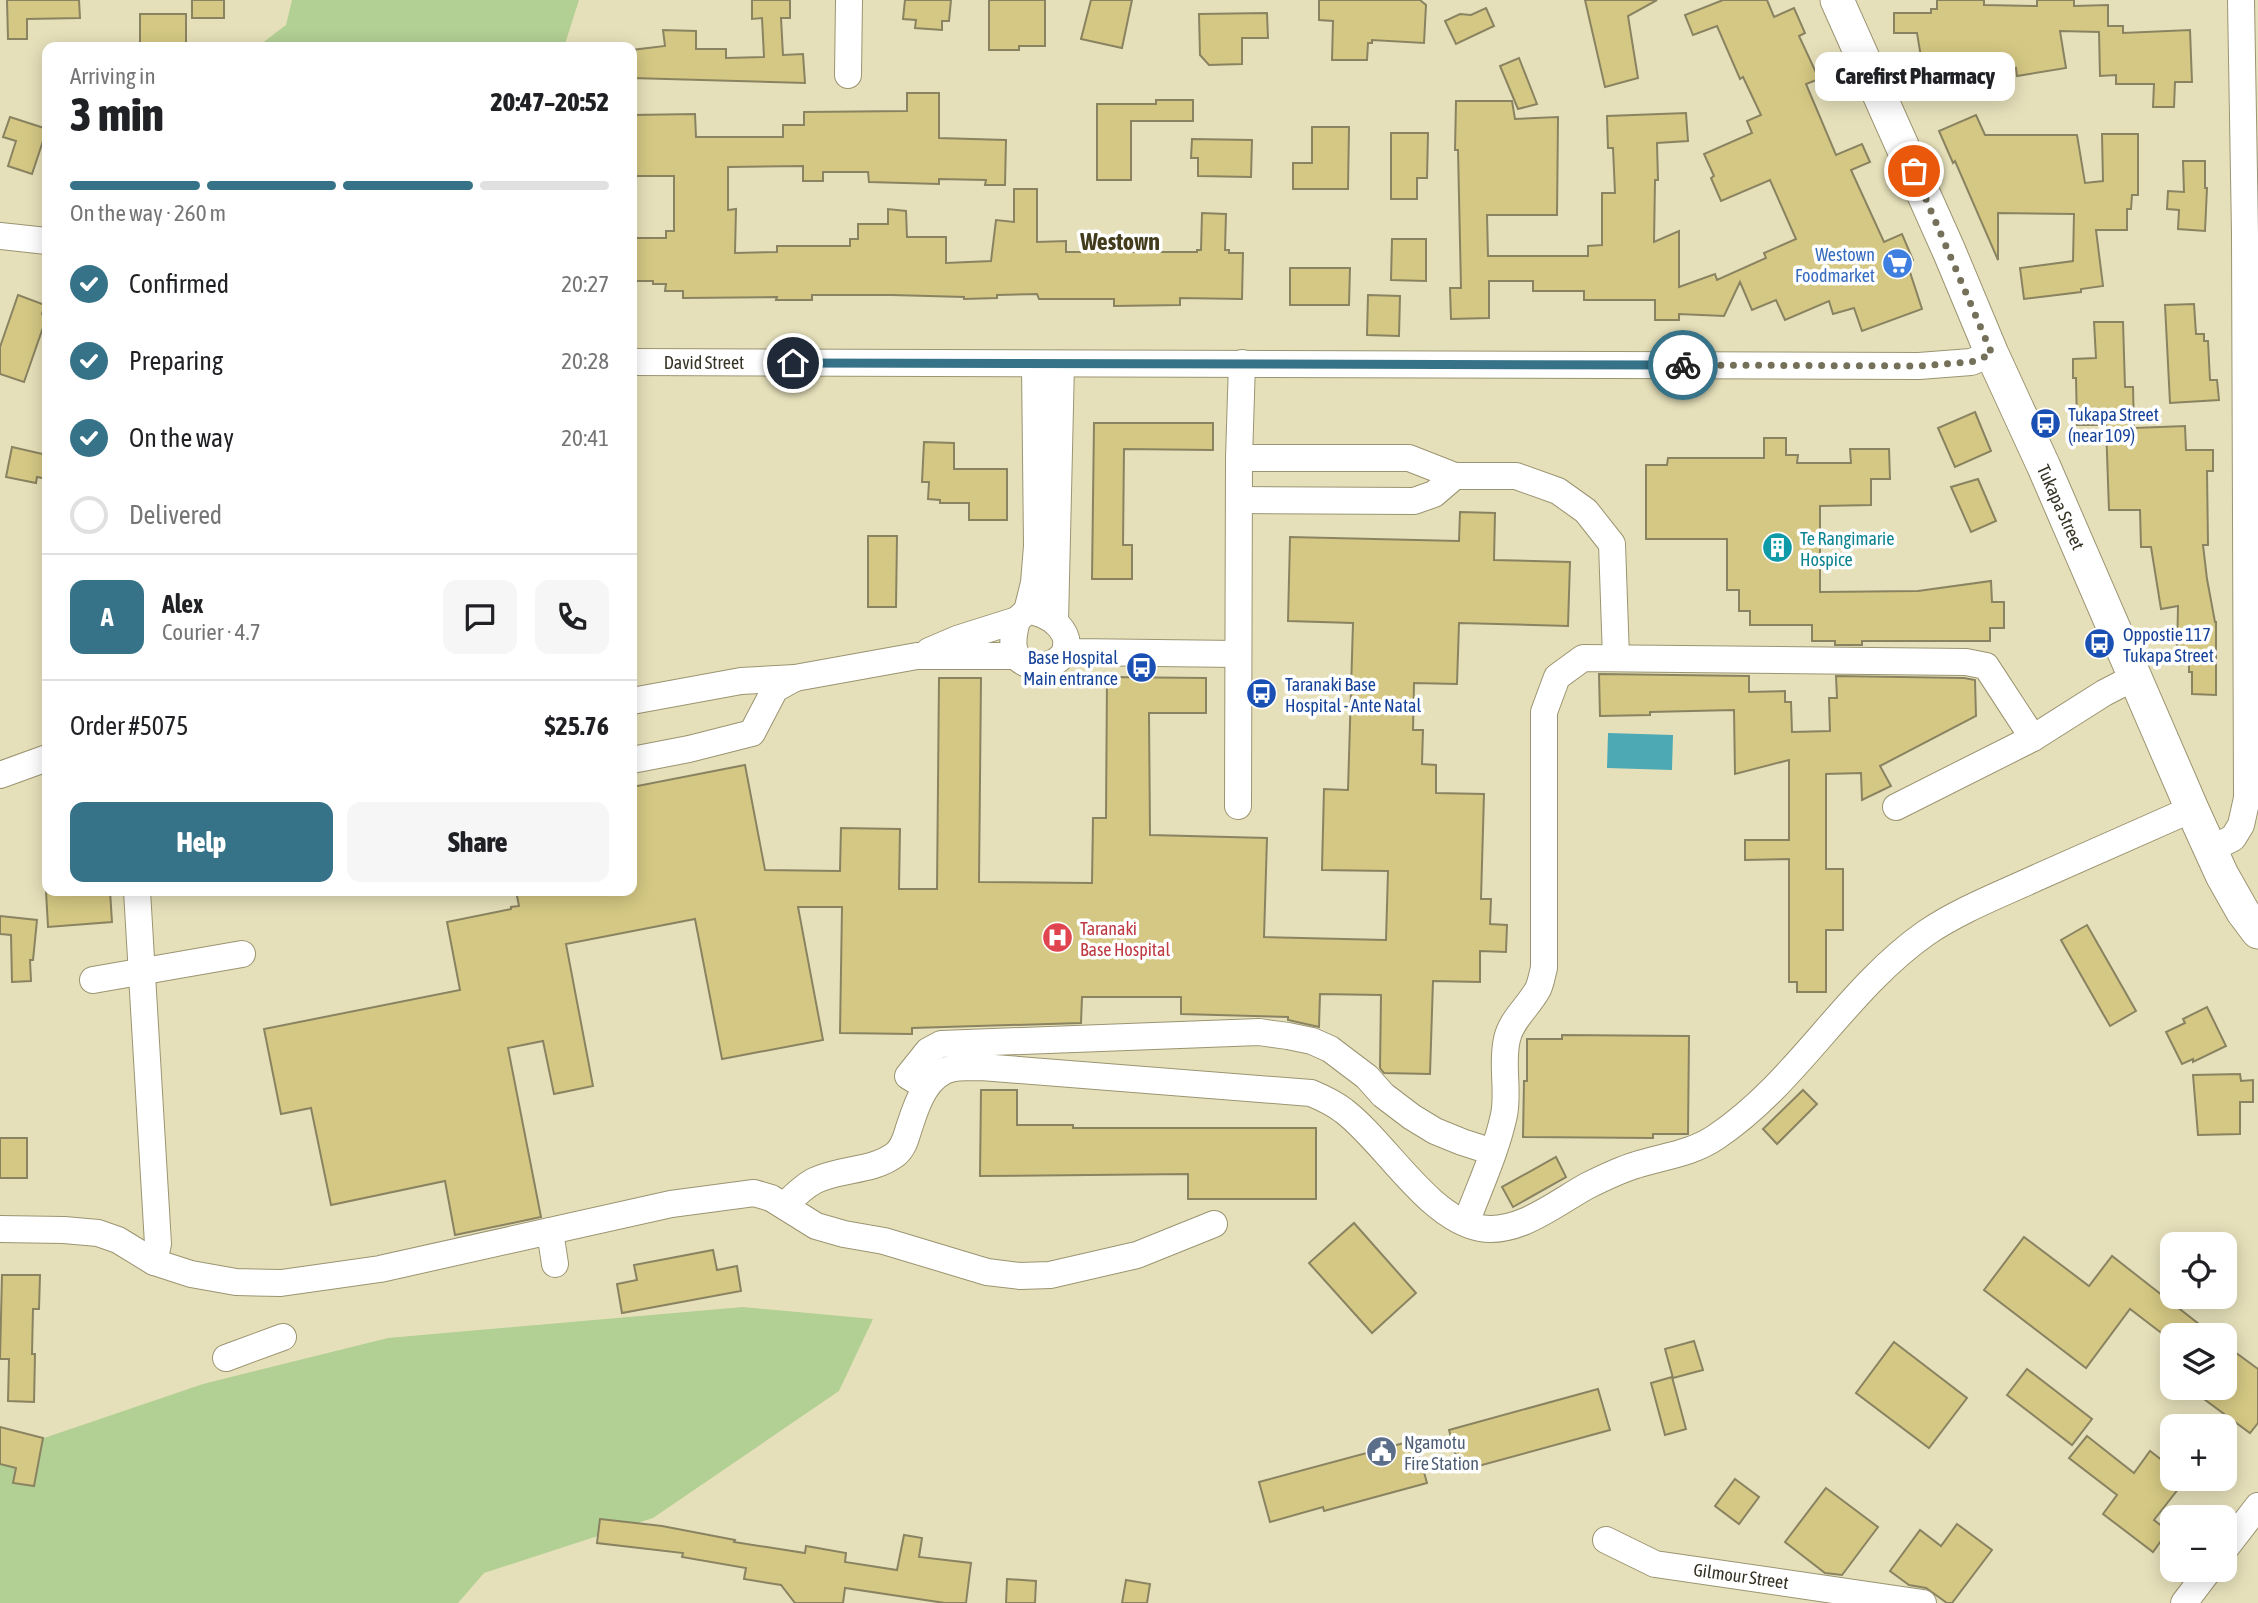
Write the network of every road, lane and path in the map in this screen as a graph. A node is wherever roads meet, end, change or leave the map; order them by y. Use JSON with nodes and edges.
{"nodes":[{"id":1,"x":849,"y":0,"type":"edge"},
{"id":2,"x":1837,"y":0,"type":"edge"},
{"id":3,"x":2241,"y":0,"type":"edge"},
{"id":4,"x":848,"y":75,"type":"dead end"},
{"id":5,"x":2251,"y":234,"type":"edge"},
{"id":6,"x":0,"y":236,"type":"edge"},
{"id":7,"x":42,"y":240,"type":"edge"},
{"id":8,"x":1992,"y":354,"type":"junction"},
{"id":9,"x":637,"y":362,"type":"edge"},
{"id":10,"x":1242,"y":363,"type":"junction"},
{"id":11,"x":1048,"y":364,"type":"junction"},
{"id":12,"x":1239,"y":458,"type":"junction"},
{"id":13,"x":1455,"y":476,"type":"junction"},
{"id":14,"x":2252,"y":489,"type":"edge"},
{"id":15,"x":1239,"y":500,"type":"junction"},
{"id":16,"x":1022,"y":616,"type":"junction"},
{"id":17,"x":1055,"y":622,"type":"junction"},
{"id":18,"x":1066,"y":646,"type":"junction"},
{"id":19,"x":1238,"y":654,"type":"junction"},
{"id":20,"x":917,"y":656,"type":"junction"},
{"id":21,"x":1017,"y":656,"type":"junction"},
{"id":22,"x":1616,"y":658,"type":"junction"},
{"id":23,"x":2135,"y":677,"type":"junction"},
{"id":24,"x":795,"y":678,"type":"junction"},
{"id":25,"x":637,"y":700,"type":"edge"},
{"id":26,"x":2034,"y":738,"type":"junction"},
{"id":27,"x":637,"y":759,"type":"edge"},
{"id":28,"x":42,"y":760,"type":"edge"},
{"id":29,"x":0,"y":775,"type":"edge"},
{"id":30,"x":1238,"y":806,"type":"dead end"},
{"id":31,"x":1896,"y":807,"type":"dead end"},
{"id":32,"x":2192,"y":809,"type":"junction"},
{"id":33,"x":2210,"y":849,"type":"junction"},
{"id":34,"x":137,"y":896,"type":"edge"},
{"id":35,"x":2258,"y":932,"type":"edge"},
{"id":36,"x":242,"y":954,"type":"dead end"},
{"id":37,"x":142,"y":971,"type":"junction"},
{"id":38,"x":93,"y":980,"type":"dead end"},
{"id":39,"x":926,"y":1087,"type":"junction"},
{"id":40,"x":1493,"y":1152,"type":"junction"},
{"id":41,"x":785,"y":1205,"type":"junction"},
{"id":42,"x":1466,"y":1223,"type":"junction"},
{"id":43,"x":1214,"y":1224,"type":"dead end"},
{"id":44,"x":0,"y":1229,"type":"edge"},
{"id":45,"x":550,"y":1231,"type":"junction"},
{"id":46,"x":154,"y":1262,"type":"junction"},
{"id":47,"x":555,"y":1264,"type":"dead end"},
{"id":48,"x":283,"y":1337,"type":"dead end"},
{"id":49,"x":226,"y":1358,"type":"dead end"},
{"id":50,"x":2258,"y":1506,"type":"edge"},
{"id":51,"x":2237,"y":1533,"type":"edge"},
{"id":52,"x":1606,"y":1540,"type":"dead end"},
{"id":53,"x":2200,"y":1582,"type":"edge"},
{"id":54,"x":1923,"y":1603,"type":"edge"},
{"id":55,"x":2184,"y":1603,"type":"edge"}],
"edges":[{"from":1,"to":4,"type":"street"},
{"from":2,"to":8,"type":"main road","name":"Tukapa Street"},
{"from":3,"to":5,"type":"street"},
{"from":5,"to":14,"type":"street"},
{"from":6,"to":7,"type":"street"},
{"from":8,"to":10,"type":"street","name":"David Street"},
{"from":8,"to":23,"type":"main road","name":"Tukapa Street"},
{"from":9,"to":11,"type":"street","name":"David Street"},
{"from":10,"to":11,"type":"street","name":"David Street"},
{"from":10,"to":12,"type":"street"},
{"from":11,"to":16,"type":"street"},
{"from":11,"to":17,"type":"street"},
{"from":12,"to":13,"type":"street"},
{"from":12,"to":15,"type":"street"},
{"from":13,"to":15,"type":"street"},
{"from":13,"to":22,"type":"street"},
{"from":14,"to":33,"type":"street"},
{"from":15,"to":19,"type":"street"},
{"from":16,"to":17,"type":"street"},
{"from":16,"to":20,"type":"street"},
{"from":16,"to":21,"type":"street"},
{"from":17,"to":18,"type":"street"},
{"from":18,"to":19,"type":"street"},
{"from":18,"to":21,"type":"street"},
{"from":19,"to":30,"type":"street"},
{"from":20,"to":21,"type":"street"},
{"from":20,"to":24,"type":"street"},
{"from":22,"to":26,"type":"street"},
{"from":22,"to":40,"type":"street"},
{"from":23,"to":26,"type":"street"},
{"from":23,"to":32,"type":"main road","name":"Tukapa Street"},
{"from":24,"to":25,"type":"street"},
{"from":24,"to":27,"type":"street"},
{"from":26,"to":31,"type":"street"},
{"from":28,"to":29,"type":"street"},
{"from":32,"to":33,"type":"main road","name":"Tukapa Street"},
{"from":32,"to":42,"type":"street"},
{"from":33,"to":35,"type":"main road","name":"Tukapa Street"},
{"from":34,"to":37,"type":"street"},
{"from":36,"to":37,"type":"street"},
{"from":37,"to":38,"type":"street"},
{"from":37,"to":46,"type":"street"},
{"from":39,"to":40,"type":"street"},
{"from":39,"to":41,"type":"street"},
{"from":39,"to":42,"type":"street"},
{"from":40,"to":42,"type":"street"},
{"from":41,"to":43,"type":"street"},
{"from":41,"to":45,"type":"street"},
{"from":44,"to":46,"type":"street"},
{"from":45,"to":46,"type":"street"},
{"from":45,"to":47,"type":"street"},
{"from":48,"to":49,"type":"street"},
{"from":50,"to":51,"type":"street"},
{"from":52,"to":54,"type":"street","name":"Gilmour Street"},
{"from":53,"to":55,"type":"street"}]}
